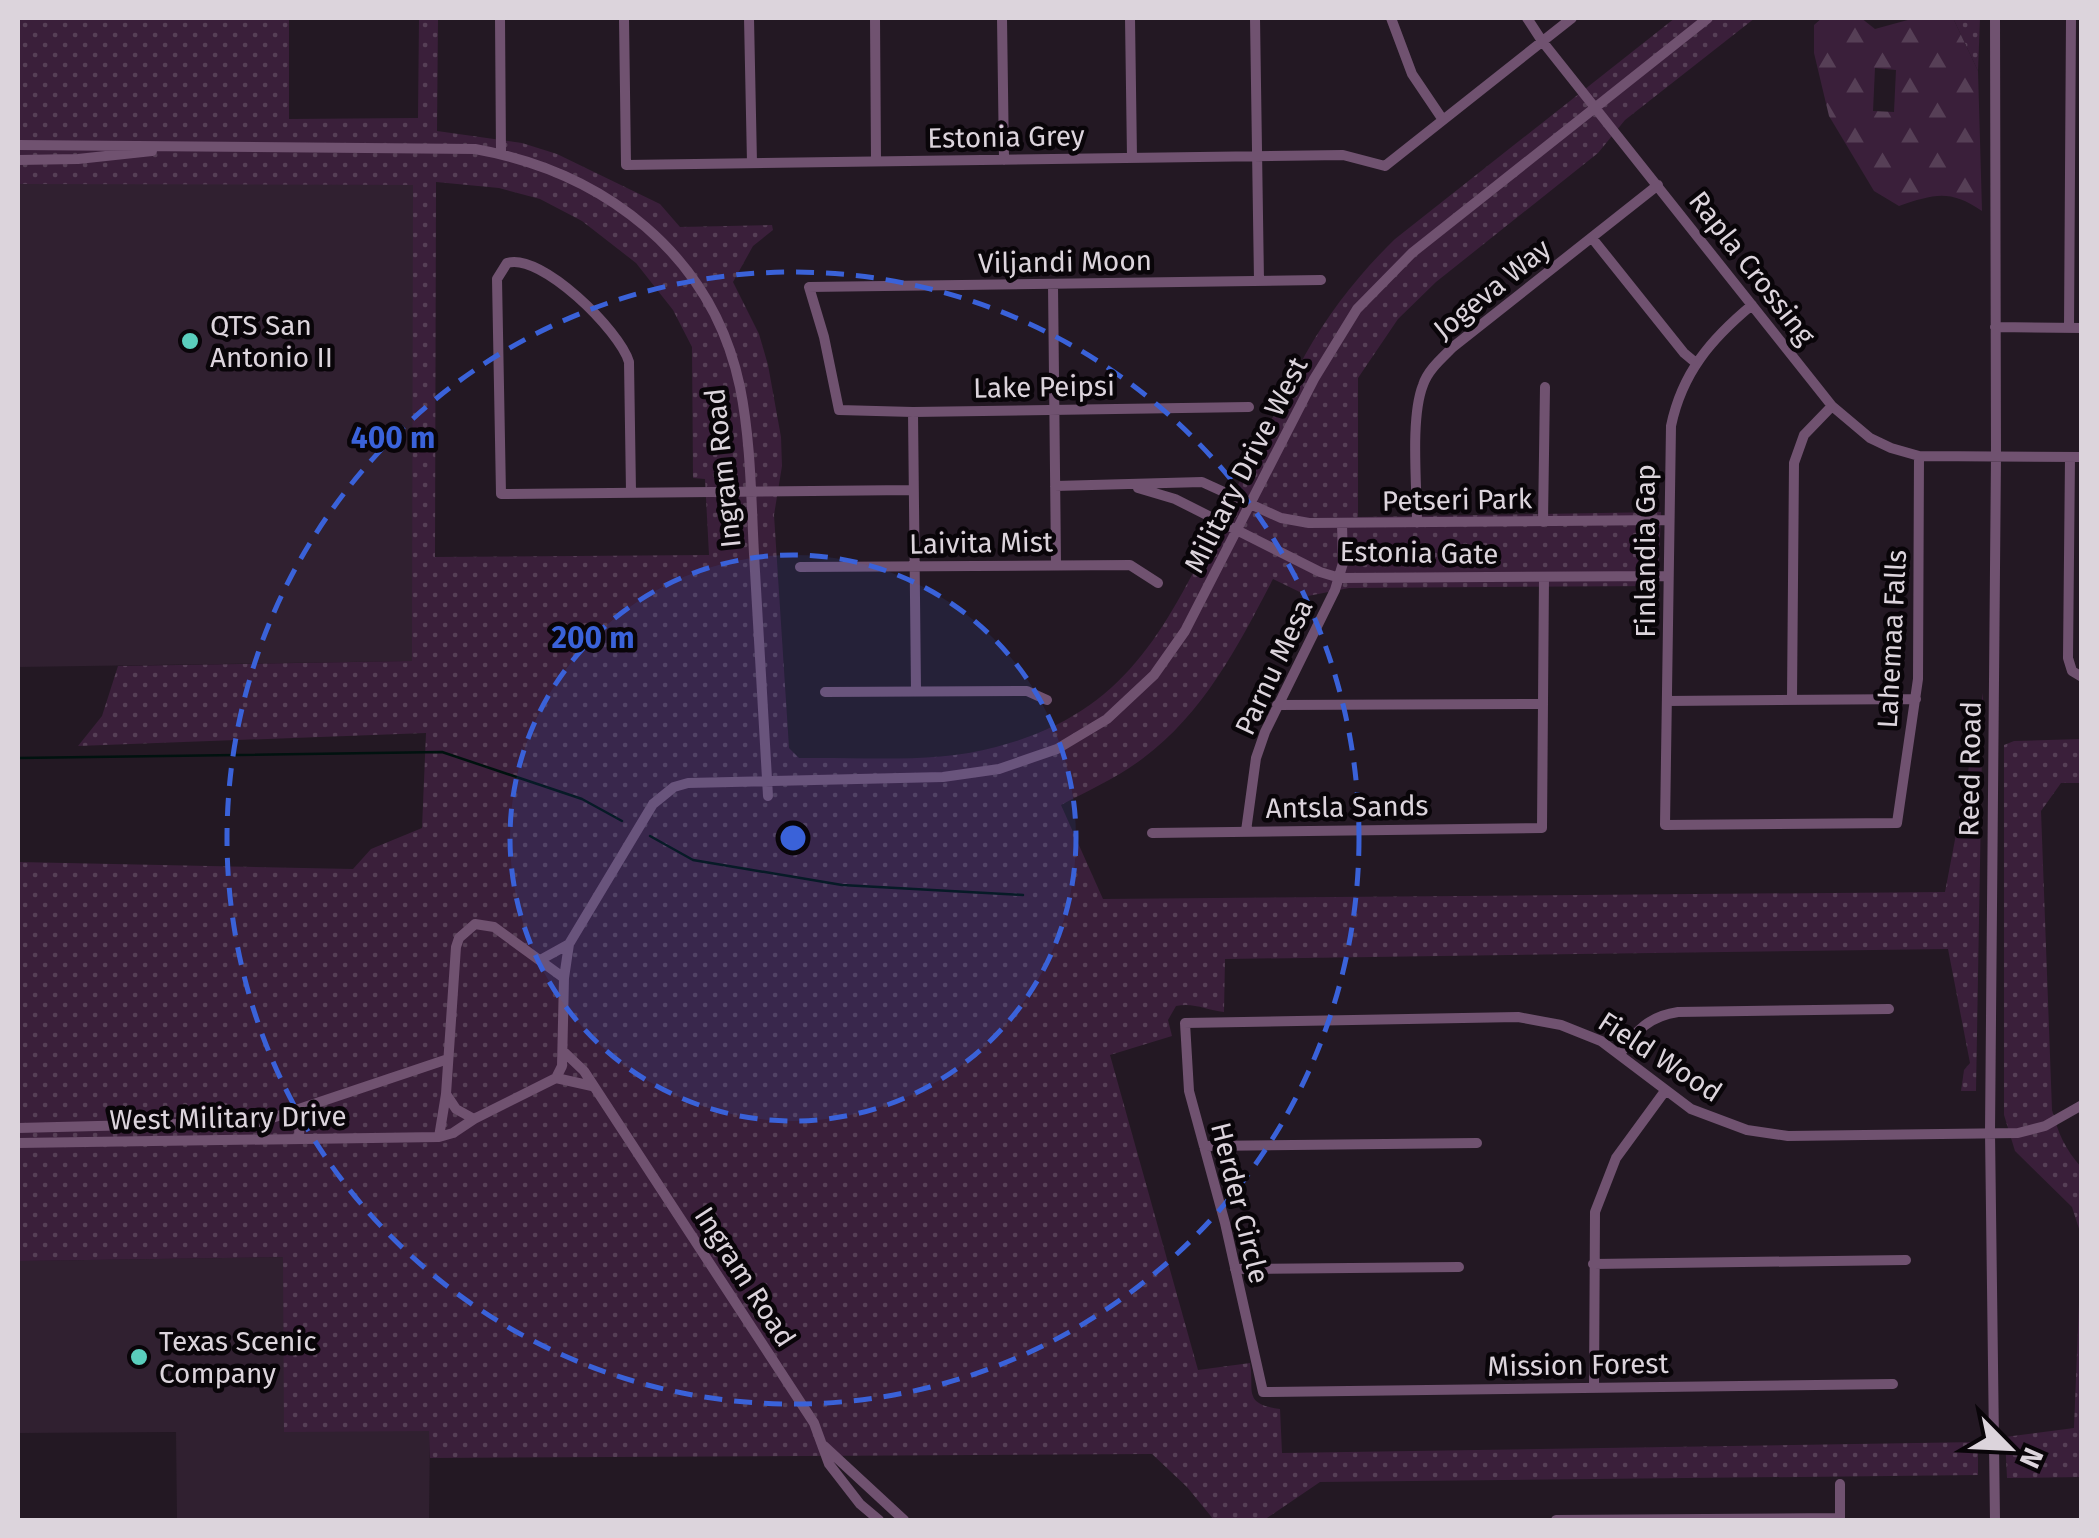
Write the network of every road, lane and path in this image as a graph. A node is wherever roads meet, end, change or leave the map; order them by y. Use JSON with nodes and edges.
{"nodes":[{"id":1,"x":500,"y":18,"type":"edge"},
{"id":2,"x":624,"y":18,"type":"edge"},
{"id":3,"x":750,"y":18,"type":"edge"},
{"id":4,"x":874,"y":18,"type":"edge"},
{"id":5,"x":1002,"y":18,"type":"edge"},
{"id":6,"x":1130,"y":18,"type":"edge"},
{"id":7,"x":1255,"y":18,"type":"edge"},
{"id":8,"x":1391,"y":18,"type":"edge"},
{"id":9,"x":1527,"y":18,"type":"edge"},
{"id":10,"x":1572,"y":18,"type":"edge"},
{"id":11,"x":1708,"y":18,"type":"edge"},
{"id":12,"x":1995,"y":18,"type":"edge"},
{"id":13,"x":2071,"y":18,"type":"edge"},
{"id":14,"x":1542,"y":41,"type":"junction"},
{"id":15,"x":2076,"y":69,"type":"edge"},
{"id":16,"x":1596,"y":107,"type":"junction"},
{"id":17,"x":1443,"y":120,"type":"junction"},
{"id":18,"x":18,"y":145,"type":"edge"},
{"id":19,"x":182,"y":146,"type":"junction"},
{"id":20,"x":501,"y":154,"type":"junction"},
{"id":21,"x":1257,"y":156,"type":"junction"},
{"id":22,"x":1132,"y":158,"type":"junction"},
{"id":23,"x":18,"y":160,"type":"edge"},
{"id":24,"x":1004,"y":160,"type":"junction"},
{"id":25,"x":876,"y":161,"type":"junction"},
{"id":26,"x":752,"y":163,"type":"junction"},
{"id":27,"x":1658,"y":185,"type":"junction"},
{"id":28,"x":2076,"y":198,"type":"edge"},
{"id":29,"x":1592,"y":238,"type":"junction"},
{"id":30,"x":1321,"y":280,"type":"dead end"},
{"id":31,"x":1258,"y":281,"type":"junction"},
{"id":32,"x":1053,"y":286,"type":"junction"},
{"id":33,"x":1752,"y":305,"type":"junction"},
{"id":34,"x":1995,"y":327,"type":"junction"},
{"id":35,"x":2075,"y":328,"type":"edge"},
{"id":36,"x":1696,"y":362,"type":"junction"},
{"id":37,"x":1545,"y":387,"type":"dead end"},
{"id":38,"x":1250,"y":406,"type":"dead end"},
{"id":39,"x":1832,"y":406,"type":"junction"},
{"id":40,"x":839,"y":410,"type":"joint"},
{"id":41,"x":1054,"y":410,"type":"junction"},
{"id":42,"x":912,"y":412,"type":"junction"},
{"id":43,"x":1920,"y":456,"type":"junction"},
{"id":44,"x":1996,"y":456,"type":"junction"},
{"id":45,"x":2076,"y":457,"type":"edge"},
{"id":46,"x":1130,"y":485,"type":"junction"},
{"id":47,"x":1055,"y":486,"type":"junction"},
{"id":48,"x":912,"y":490,"type":"junction"},
{"id":49,"x":751,"y":491,"type":"junction"},
{"id":50,"x":630,"y":492,"type":"junction"},
{"id":51,"x":1251,"y":502,"type":"junction"},
{"id":52,"x":1668,"y":520,"type":"junction"},
{"id":53,"x":1543,"y":522,"type":"junction"},
{"id":54,"x":1418,"y":523,"type":"junction"},
{"id":55,"x":1342,"y":524,"type":"junction"},
{"id":56,"x":1236,"y":530,"type":"junction"},
{"id":57,"x":1056,"y":563,"type":"junction"},
{"id":58,"x":914,"y":567,"type":"junction"},
{"id":59,"x":800,"y":568,"type":"dead end"},
{"id":60,"x":1667,"y":576,"type":"junction"},
{"id":61,"x":1340,"y":578,"type":"junction"},
{"id":62,"x":1544,"y":578,"type":"junction"},
{"id":63,"x":1158,"y":582,"type":"dead end"},
{"id":64,"x":2078,"y":676,"type":"edge"},
{"id":65,"x":916,"y":690,"type":"junction"},
{"id":66,"x":825,"y":692,"type":"dead end"},
{"id":67,"x":1792,"y":699,"type":"junction"},
{"id":68,"x":1916,"y":699,"type":"junction"},
{"id":69,"x":1047,"y":700,"type":"dead end"},
{"id":70,"x":1668,"y":701,"type":"junction"},
{"id":71,"x":1543,"y":704,"type":"junction"},
{"id":72,"x":1277,"y":705,"type":"junction"},
{"id":73,"x":767,"y":779,"type":"junction"},
{"id":74,"x":768,"y":796,"type":"dead end"},
{"id":75,"x":1665,"y":825,"type":"joint"},
{"id":76,"x":1246,"y":831,"type":"junction"},
{"id":77,"x":1152,"y":833,"type":"dead end"},
{"id":78,"x":569,"y":944,"type":"junction"},
{"id":79,"x":542,"y":959,"type":"junction"},
{"id":80,"x":564,"y":978,"type":"junction"},
{"id":81,"x":1889,"y":1009,"type":"dead end"},
{"id":82,"x":1185,"y":1023,"type":"joint"},
{"id":83,"x":562,"y":1051,"type":"junction"},
{"id":84,"x":1620,"y":1054,"type":"junction"},
{"id":85,"x":448,"y":1059,"type":"junction"},
{"id":86,"x":556,"y":1078,"type":"junction"},
{"id":87,"x":592,"y":1086,"type":"junction"},
{"id":88,"x":1665,"y":1092,"type":"junction"},
{"id":89,"x":446,"y":1094,"type":"junction"},
{"id":90,"x":2082,"y":1104,"type":"edge"},
{"id":91,"x":300,"y":1110,"type":"junction"},
{"id":92,"x":474,"y":1119,"type":"junction"},
{"id":93,"x":172,"y":1124,"type":"junction"},
{"id":94,"x":18,"y":1128,"type":"edge"},
{"id":95,"x":1990,"y":1132,"type":"junction"},
{"id":96,"x":439,"y":1137,"type":"junction"},
{"id":97,"x":299,"y":1138,"type":"junction"},
{"id":98,"x":173,"y":1142,"type":"junction"},
{"id":99,"x":18,"y":1143,"type":"edge"},
{"id":100,"x":1477,"y":1143,"type":"dead end"},
{"id":101,"x":1204,"y":1146,"type":"junction"},
{"id":102,"x":1906,"y":1260,"type":"dead end"},
{"id":103,"x":1594,"y":1264,"type":"junction"},
{"id":104,"x":1459,"y":1267,"type":"dead end"},
{"id":105,"x":1235,"y":1268,"type":"junction"},
{"id":106,"x":1893,"y":1384,"type":"dead end"},
{"id":107,"x":1594,"y":1388,"type":"junction"},
{"id":108,"x":1263,"y":1392,"type":"joint"},
{"id":109,"x":823,"y":1444,"type":"junction"},
{"id":110,"x":1840,"y":1484,"type":"dead end"},
{"id":111,"x":1703,"y":1519,"type":"edge"},
{"id":112,"x":1840,"y":1519,"type":"edge"},
{"id":113,"x":879,"y":1520,"type":"edge"},
{"id":114,"x":904,"y":1520,"type":"edge"},
{"id":115,"x":1556,"y":1520,"type":"edge"},
{"id":116,"x":1995,"y":1520,"type":"edge"}],
"edges":[{"from":1,"to":20,"type":"street"},
{"from":2,"to":26,"type":"street","name":"Estonia Grey"},
{"from":3,"to":26,"type":"street"},
{"from":4,"to":25,"type":"street"},
{"from":5,"to":24,"type":"street"},
{"from":6,"to":22,"type":"street"},
{"from":7,"to":21,"type":"street"},
{"from":8,"to":17,"type":"street"},
{"from":9,"to":14,"type":"street","name":"Rapla Crossing"},
{"from":10,"to":14,"type":"street"},
{"from":11,"to":16,"type":"street","name":"Military Drive West"},
{"from":12,"to":34,"type":"street","name":"Reed Road"},
{"from":13,"to":15,"type":"street"},
{"from":14,"to":16,"type":"street","name":"Rapla Crossing"},
{"from":14,"to":17,"type":"street"},
{"from":15,"to":28,"type":"street"},
{"from":16,"to":27,"type":"street","name":"Rapla Crossing"},
{"from":16,"to":51,"type":"street","name":"Military Drive West"},
{"from":17,"to":21,"type":"street","name":"Estonia Grey"},
{"from":18,"to":19,"type":"street","name":"Ingram Road"},
{"from":19,"to":20,"type":"street","name":"Ingram Road"},
{"from":19,"to":23,"type":"street","name":"Ingram Road"},
{"from":20,"to":49,"type":"street","name":"Ingram Road"},
{"from":21,"to":22,"type":"street","name":"Estonia Grey"},
{"from":21,"to":31,"type":"street"},
{"from":22,"to":24,"type":"street","name":"Estonia Grey"},
{"from":24,"to":25,"type":"street","name":"Estonia Grey"},
{"from":25,"to":26,"type":"street","name":"Estonia Grey"},
{"from":27,"to":29,"type":"street","name":"Jogeva Way"},
{"from":27,"to":33,"type":"street","name":"Rapla Crossing"},
{"from":28,"to":35,"type":"street"},
{"from":29,"to":36,"type":"street"},
{"from":29,"to":54,"type":"street","name":"Jogeva Way"},
{"from":30,"to":31,"type":"street","name":"Viljandi Moon"},
{"from":31,"to":32,"type":"street","name":"Viljandi Moon"},
{"from":32,"to":40,"type":"street","name":"Viljandi Moon"},
{"from":32,"to":41,"type":"street"},
{"from":33,"to":36,"type":"street","name":"Finlandia Gap"},
{"from":33,"to":39,"type":"street","name":"Rapla Crossing"},
{"from":34,"to":35,"type":"street"},
{"from":34,"to":44,"type":"street","name":"Reed Road"},
{"from":36,"to":52,"type":"street","name":"Finlandia Gap"},
{"from":37,"to":53,"type":"street"},
{"from":38,"to":41,"type":"street","name":"Lake Peipsi"},
{"from":39,"to":43,"type":"street","name":"Rapla Crossing"},
{"from":39,"to":67,"type":"street"},
{"from":40,"to":42,"type":"street","name":"Lake Peipsi"},
{"from":41,"to":42,"type":"street","name":"Lake Peipsi"},
{"from":41,"to":47,"type":"street"},
{"from":42,"to":48,"type":"street"},
{"from":43,"to":44,"type":"street","name":"Rapla Crossing"},
{"from":43,"to":68,"type":"street","name":"Lahemaa Falls"},
{"from":44,"to":45,"type":"street","name":"Rapla Crossing"},
{"from":44,"to":95,"type":"street","name":"Reed Road"},
{"from":45,"to":64,"type":"street"},
{"from":46,"to":47,"type":"street","name":"Estonia Gate"},
{"from":46,"to":51,"type":"street","name":"Estonia Gate"},
{"from":46,"to":56,"type":"street","name":"Estonia Gate"},
{"from":47,"to":57,"type":"street"},
{"from":48,"to":49,"type":"street"},
{"from":48,"to":58,"type":"street"},
{"from":49,"to":50,"type":"street"},
{"from":49,"to":73,"type":"street","name":"Ingram Road"},
{"from":50,"to":50,"type":"street"},
{"from":51,"to":55,"type":"street","name":"Petseri Park"},
{"from":51,"to":56,"type":"street","name":"Military Drive West"},
{"from":52,"to":53,"type":"street","name":"Petseri Park"},
{"from":52,"to":60,"type":"street","name":"Finlandia Gap"},
{"from":53,"to":54,"type":"street","name":"Petseri Park"},
{"from":54,"to":55,"type":"street","name":"Petseri Park"},
{"from":55,"to":61,"type":"street","name":"Parnu Mesa"},
{"from":56,"to":61,"type":"street","name":"Estonia Gate"},
{"from":56,"to":73,"type":"street","name":"Military Drive West"},
{"from":57,"to":58,"type":"street","name":"Laivita Mist"},
{"from":57,"to":63,"type":"street","name":"Laivita Mist"},
{"from":58,"to":59,"type":"street","name":"Laivita Mist"},
{"from":58,"to":65,"type":"street"},
{"from":60,"to":62,"type":"street","name":"Estonia Gate"},
{"from":60,"to":70,"type":"street","name":"Finlandia Gap"},
{"from":61,"to":62,"type":"street","name":"Estonia Gate"},
{"from":61,"to":72,"type":"street","name":"Parnu Mesa"},
{"from":62,"to":71,"type":"street"},
{"from":65,"to":66,"type":"street"},
{"from":65,"to":69,"type":"street"},
{"from":67,"to":68,"type":"street"},
{"from":67,"to":70,"type":"street"},
{"from":68,"to":75,"type":"street","name":"Lahemaa Falls"},
{"from":70,"to":75,"type":"street","name":"Finlandia Gap"},
{"from":71,"to":72,"type":"street"},
{"from":71,"to":76,"type":"street","name":"Antsla Sands"},
{"from":72,"to":76,"type":"street","name":"Parnu Mesa"},
{"from":73,"to":74,"type":"street","name":"Ingram Road"},
{"from":73,"to":78,"type":"street"},
{"from":76,"to":77,"type":"street","name":"Antsla Sands"},
{"from":78,"to":79,"type":"street"},
{"from":78,"to":80,"type":"street"},
{"from":79,"to":80,"type":"street"},
{"from":79,"to":85,"type":"street"},
{"from":80,"to":83,"type":"street"},
{"from":81,"to":84,"type":"street"},
{"from":82,"to":84,"type":"street","name":"Field Wood"},
{"from":82,"to":101,"type":"street","name":"Herder Circle"},
{"from":83,"to":86,"type":"street"},
{"from":83,"to":87,"type":"street","name":"Ingram Road"},
{"from":84,"to":88,"type":"street","name":"Field Wood"},
{"from":85,"to":89,"type":"street"},
{"from":85,"to":91,"type":"street","name":"West Military Drive"},
{"from":86,"to":87,"type":"street"},
{"from":86,"to":92,"type":"street"},
{"from":87,"to":109,"type":"street","name":"Ingram Road"},
{"from":88,"to":95,"type":"street","name":"Field Wood"},
{"from":88,"to":103,"type":"street"},
{"from":89,"to":92,"type":"street"},
{"from":89,"to":96,"type":"street"},
{"from":90,"to":95,"type":"street","name":"Field Wood"},
{"from":91,"to":93,"type":"street","name":"West Military Drive"},
{"from":91,"to":97,"type":"street"},
{"from":92,"to":96,"type":"street"},
{"from":93,"to":94,"type":"street","name":"West Military Drive"},
{"from":93,"to":98,"type":"street"},
{"from":95,"to":116,"type":"street","name":"Reed Road"},
{"from":96,"to":97,"type":"street","name":"West Military Drive"},
{"from":97,"to":98,"type":"street","name":"West Military Drive"},
{"from":98,"to":99,"type":"street","name":"West Military Drive"},
{"from":100,"to":101,"type":"street"},
{"from":101,"to":105,"type":"street","name":"Herder Circle"},
{"from":102,"to":103,"type":"street"},
{"from":103,"to":107,"type":"street"},
{"from":104,"to":105,"type":"street"},
{"from":105,"to":108,"type":"street","name":"Herder Circle"},
{"from":106,"to":107,"type":"street","name":"Mission Forest"},
{"from":107,"to":108,"type":"street","name":"Mission Forest"},
{"from":109,"to":113,"type":"street","name":"Ingram Road"},
{"from":109,"to":114,"type":"street","name":"Ingram Road"},
{"from":110,"to":112,"type":"street"},
{"from":111,"to":112,"type":"street"},
{"from":111,"to":115,"type":"street"}]}
